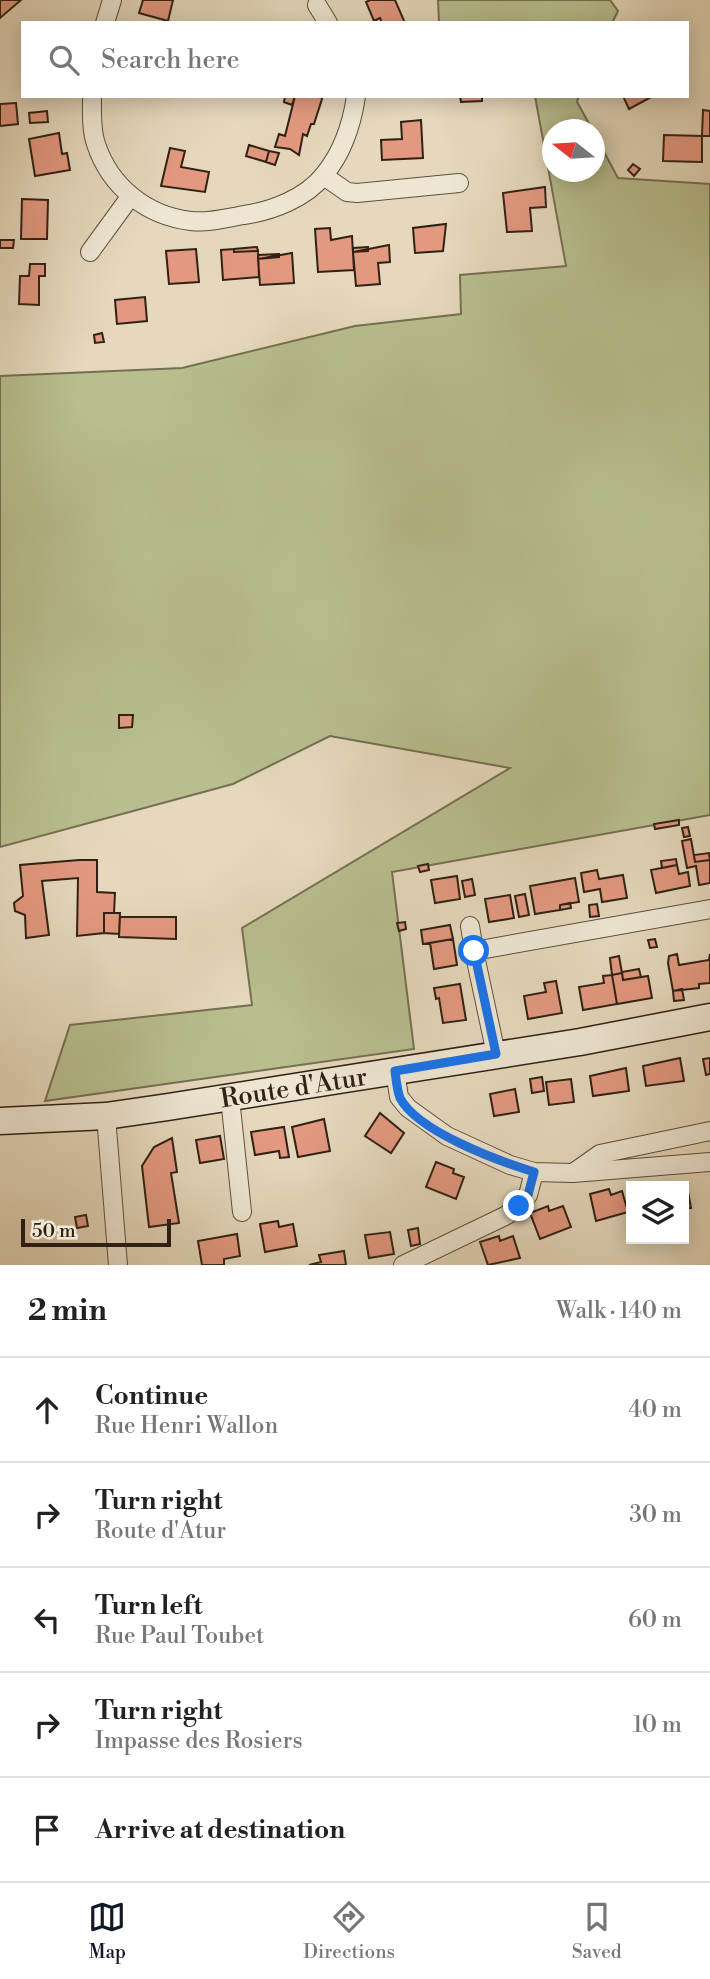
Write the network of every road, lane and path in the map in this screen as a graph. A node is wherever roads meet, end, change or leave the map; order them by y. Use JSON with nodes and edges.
{"nodes":[{"id":1,"x":112,"y":0,"type":"edge"},
{"id":2,"x":317,"y":5,"type":"dead end"},
{"id":3,"x":106,"y":21,"type":"edge"},
{"id":4,"x":327,"y":21,"type":"edge"},
{"id":5,"x":92,"y":98,"type":"edge"},
{"id":6,"x":356,"y":98,"type":"edge"},
{"id":7,"x":324,"y":176,"type":"junction"},
{"id":8,"x":459,"y":183,"type":"dead end"},
{"id":9,"x":130,"y":197,"type":"junction"},
{"id":10,"x":90,"y":252,"type":"dead end"},
{"id":11,"x":710,"y":909,"type":"edge"},
{"id":12,"x":470,"y":926,"type":"dead end"},
{"id":13,"x":474,"y":951,"type":"junction"},
{"id":14,"x":710,"y":1017,"type":"edge"},
{"id":15,"x":496,"y":1054,"type":"junction"},
{"id":16,"x":395,"y":1071,"type":"junction"},
{"id":17,"x":230,"y":1098,"type":"junction"},
{"id":18,"x":106,"y":1116,"type":"junction"},
{"id":19,"x":0,"y":1121,"type":"edge"},
{"id":20,"x":710,"y":1131,"type":"edge"},
{"id":21,"x":710,"y":1162,"type":"edge"},
{"id":22,"x":534,"y":1172,"type":"junction"},
{"id":23,"x":573,"y":1173,"type":"junction"},
{"id":24,"x":242,"y":1212,"type":"dead end"},
{"id":25,"x":118,"y":1265,"type":"edge"},
{"id":26,"x":404,"y":1265,"type":"edge"}],
"edges":[{"from":1,"to":3,"type":"street"},
{"from":2,"to":4,"type":"street"},
{"from":5,"to":9,"type":"street"},
{"from":6,"to":7,"type":"street"},
{"from":7,"to":8,"type":"street"},
{"from":7,"to":9,"type":"street"},
{"from":9,"to":10,"type":"street"},
{"from":11,"to":13,"type":"street"},
{"from":12,"to":13,"type":"street"},
{"from":13,"to":15,"type":"street"},
{"from":14,"to":15,"type":"main road","name":"Route d'Atur"},
{"from":15,"to":16,"type":"main road","name":"Route d'Atur"},
{"from":16,"to":17,"type":"main road","name":"Route d'Atur"},
{"from":16,"to":22,"type":"street"},
{"from":17,"to":18,"type":"main road","name":"Route d'Atur"},
{"from":17,"to":24,"type":"street"},
{"from":18,"to":19,"type":"main road","name":"Route d'Atur"},
{"from":18,"to":25,"type":"street"},
{"from":20,"to":23,"type":"street"},
{"from":21,"to":23,"type":"street"},
{"from":22,"to":23,"type":"street"},
{"from":22,"to":26,"type":"street"}]}
